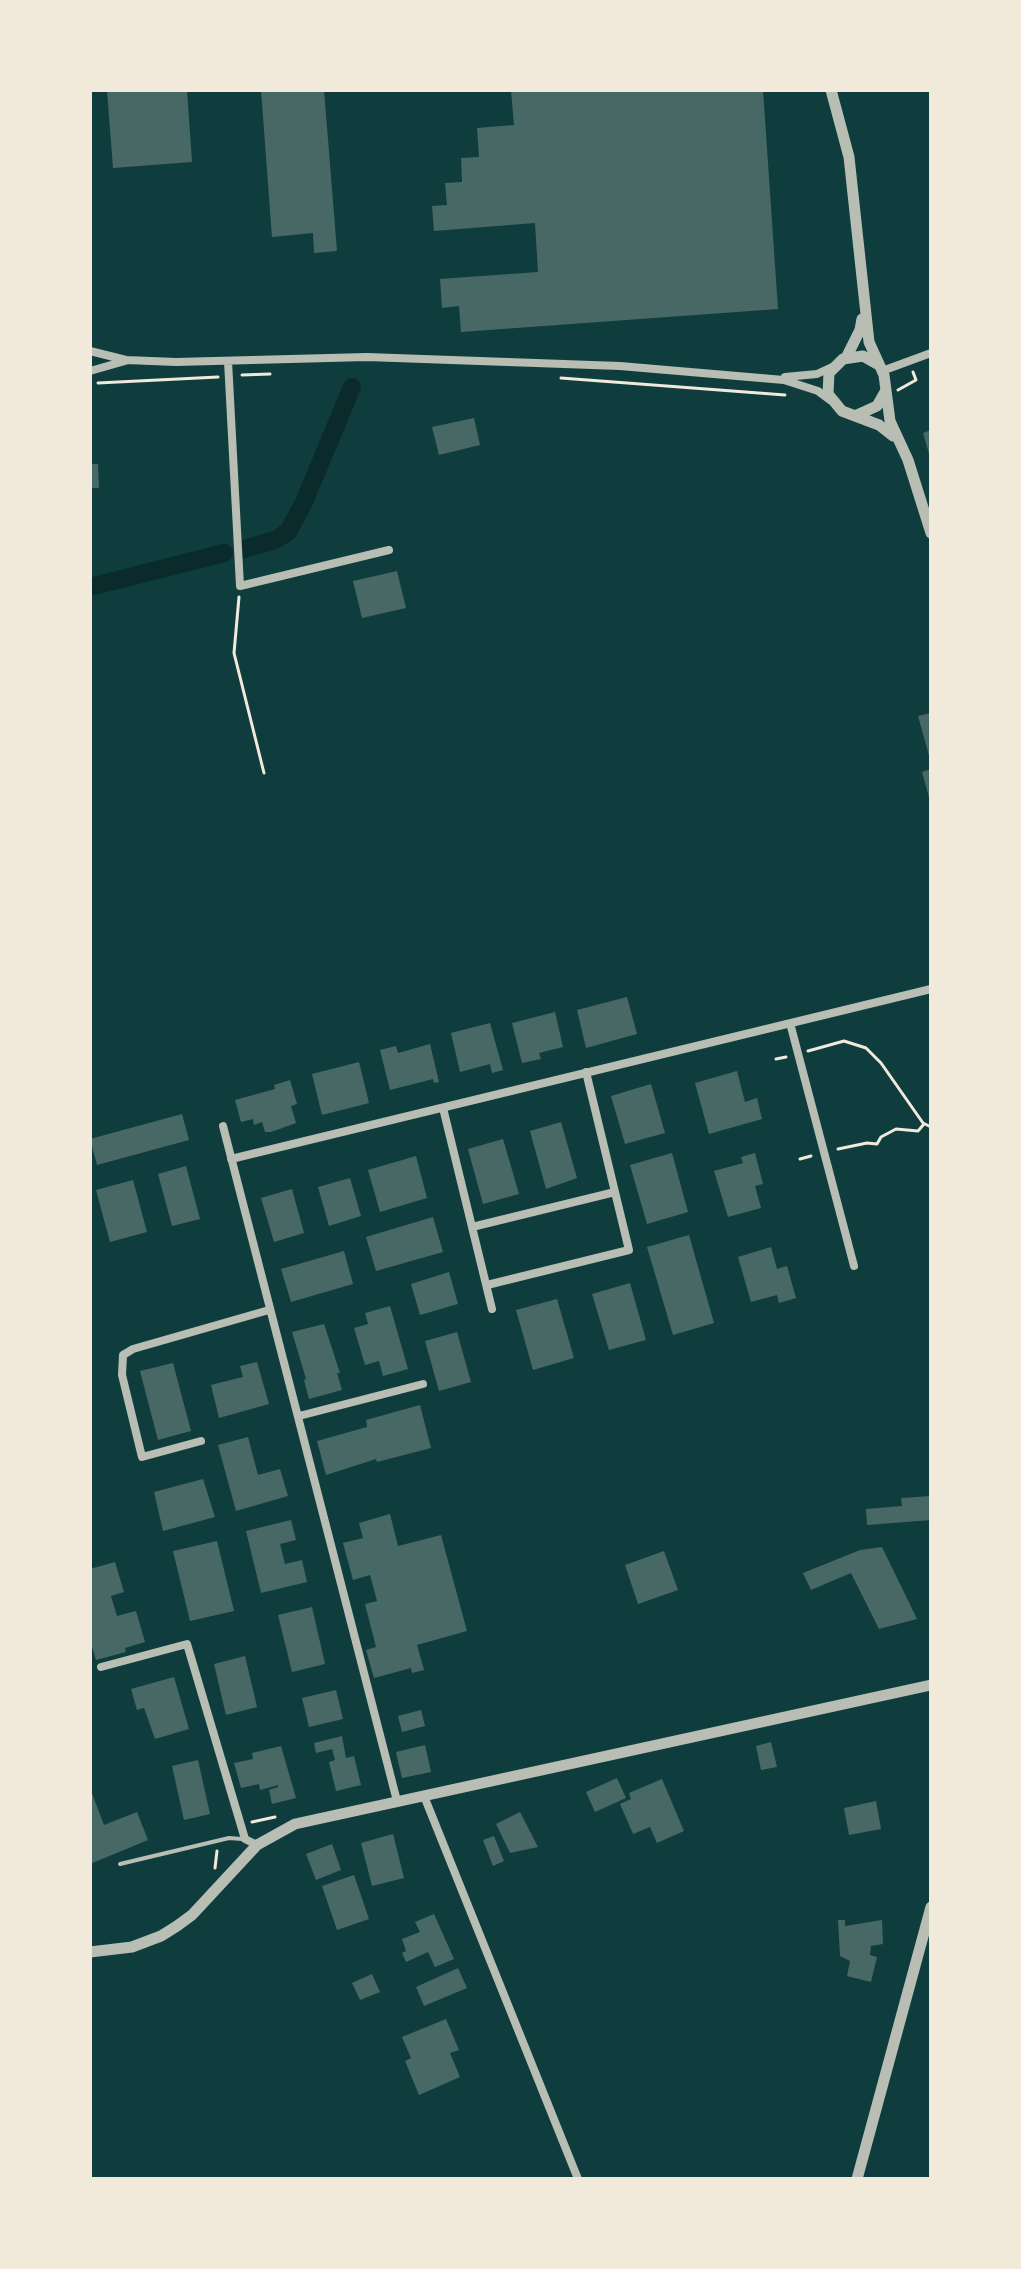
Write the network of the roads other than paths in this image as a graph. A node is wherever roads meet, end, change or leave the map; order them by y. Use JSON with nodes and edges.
{"nodes":[{"id":1,"x":831,"y":90,"type":"edge"},
{"id":2,"x":863,"y":302,"type":"junction"},
{"id":3,"x":90,"y":351,"type":"edge"},
{"id":4,"x":931,"y":353,"type":"edge"},
{"id":5,"x":846,"y":358,"type":"junction"},
{"id":6,"x":126,"y":360,"type":"junction"},
{"id":7,"x":228,"y":361,"type":"junction"},
{"id":8,"x":832,"y":367,"type":"junction"},
{"id":9,"x":881,"y":368,"type":"junction"},
{"id":10,"x":90,"y":371,"type":"edge"},
{"id":11,"x":768,"y":378,"type":"junction"},
{"id":12,"x":891,"y":389,"type":"junction"},
{"id":13,"x":834,"y":404,"type":"junction"},
{"id":14,"x":849,"y":414,"type":"junction"},
{"id":15,"x":897,"y":439,"type":"junction"},
{"id":16,"x":931,"y":533,"type":"edge"},
{"id":17,"x":389,"y":550,"type":"dead end"},
{"id":18,"x":931,"y":989,"type":"edge"},
{"id":19,"x":790,"y":1023,"type":"junction"},
{"id":20,"x":586,"y":1072,"type":"junction"},
{"id":21,"x":443,"y":1108,"type":"junction"},
{"id":22,"x":223,"y":1126,"type":"dead end"},
{"id":23,"x":231,"y":1159,"type":"junction"},
{"id":24,"x":615,"y":1192,"type":"junction"},
{"id":25,"x":472,"y":1227,"type":"junction"},
{"id":26,"x":854,"y":1266,"type":"dead end"},
{"id":27,"x":487,"y":1285,"type":"junction"},
{"id":28,"x":492,"y":1309,"type":"dead end"},
{"id":29,"x":269,"y":1310,"type":"junction"},
{"id":30,"x":423,"y":1384,"type":"dead end"},
{"id":31,"x":299,"y":1416,"type":"junction"},
{"id":32,"x":201,"y":1441,"type":"dead end"},
{"id":33,"x":101,"y":1667,"type":"dead end"},
{"id":34,"x":931,"y":1685,"type":"edge"},
{"id":35,"x":424,"y":1796,"type":"junction"},
{"id":36,"x":397,"y":1801,"type":"junction"},
{"id":37,"x":245,"y":1839,"type":"junction"},
{"id":38,"x":257,"y":1845,"type":"junction"},
{"id":39,"x":120,"y":1864,"type":"dead end"},
{"id":40,"x":931,"y":1907,"type":"edge"},
{"id":41,"x":90,"y":1952,"type":"edge"},
{"id":42,"x":578,"y":2179,"type":"edge"},
{"id":43,"x":857,"y":2179,"type":"edge"}],
"edges":[{"from":1,"to":2,"type":"street"},
{"from":2,"to":5,"type":"street"},
{"from":2,"to":9,"type":"street"},
{"from":3,"to":6,"type":"street"},
{"from":4,"to":9,"type":"street"},
{"from":5,"to":8,"type":"street"},
{"from":5,"to":9,"type":"street"},
{"from":6,"to":7,"type":"street"},
{"from":6,"to":10,"type":"street"},
{"from":7,"to":11,"type":"street"},
{"from":7,"to":17,"type":"street"},
{"from":8,"to":11,"type":"street"},
{"from":8,"to":13,"type":"street"},
{"from":9,"to":12,"type":"street"},
{"from":11,"to":13,"type":"street"},
{"from":12,"to":14,"type":"street"},
{"from":12,"to":15,"type":"street"},
{"from":13,"to":14,"type":"street"},
{"from":14,"to":15,"type":"street"},
{"from":15,"to":16,"type":"street"},
{"from":18,"to":19,"type":"street"},
{"from":19,"to":20,"type":"street"},
{"from":19,"to":26,"type":"street"},
{"from":20,"to":21,"type":"street"},
{"from":20,"to":24,"type":"street"},
{"from":21,"to":23,"type":"street"},
{"from":21,"to":25,"type":"street"},
{"from":22,"to":23,"type":"street"},
{"from":23,"to":29,"type":"street"},
{"from":24,"to":25,"type":"street"},
{"from":24,"to":27,"type":"street"},
{"from":25,"to":27,"type":"street"},
{"from":27,"to":28,"type":"street"},
{"from":29,"to":31,"type":"street"},
{"from":29,"to":32,"type":"street"},
{"from":30,"to":31,"type":"street"},
{"from":31,"to":36,"type":"street"},
{"from":33,"to":37,"type":"street"},
{"from":34,"to":35,"type":"street"},
{"from":35,"to":36,"type":"street"},
{"from":35,"to":42,"type":"street"},
{"from":36,"to":38,"type":"street"},
{"from":37,"to":38,"type":"street"},
{"from":37,"to":39,"type":"lane"},
{"from":38,"to":41,"type":"street"},
{"from":40,"to":43,"type":"street"}]}
